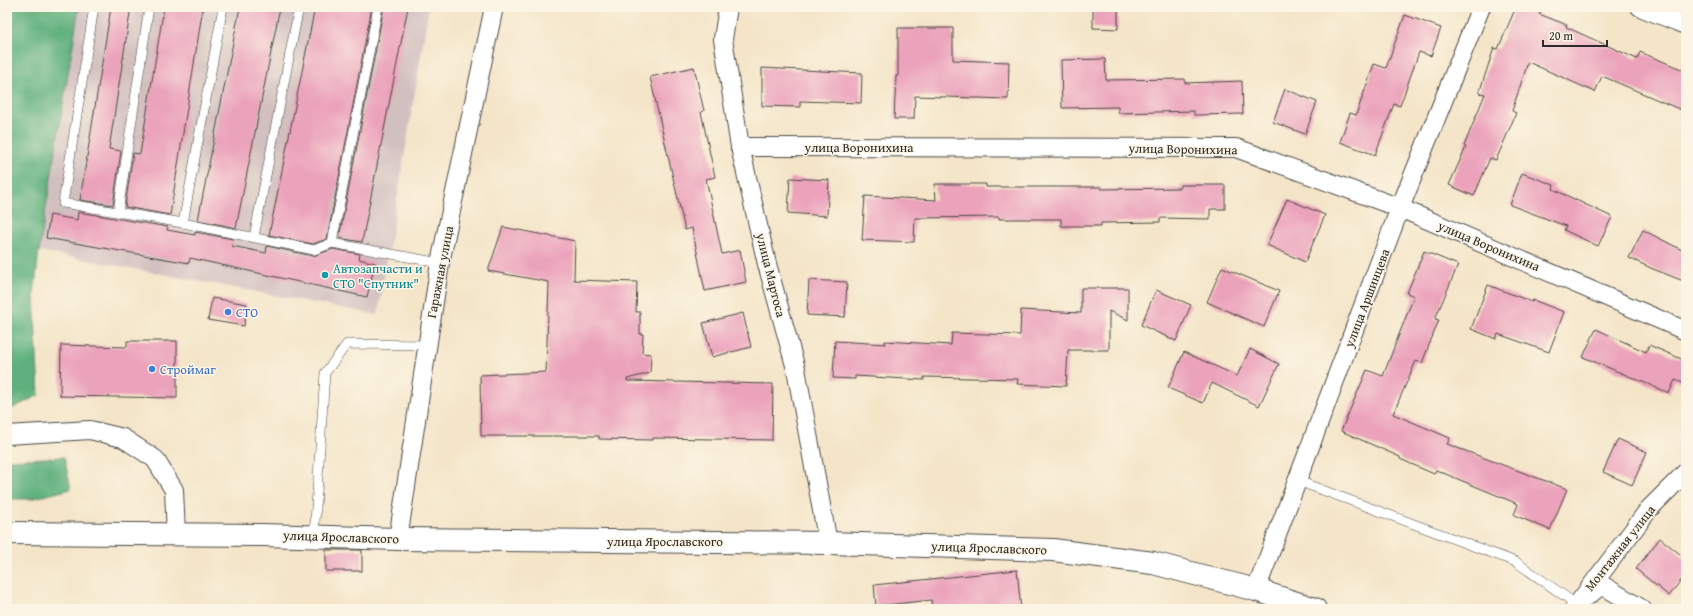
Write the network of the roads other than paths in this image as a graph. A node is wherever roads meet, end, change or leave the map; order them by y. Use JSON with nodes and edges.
{"nodes":[{"id":1,"x":94,"y":7,"type":"edge"},
{"id":2,"x":148,"y":7,"type":"edge"},
{"id":3,"x":223,"y":7,"type":"edge"},
{"id":4,"x":299,"y":7,"type":"edge"},
{"id":5,"x":378,"y":7,"type":"edge"},
{"id":6,"x":494,"y":7,"type":"edge"},
{"id":7,"x":728,"y":7,"type":"edge"},
{"id":8,"x":1481,"y":7,"type":"edge"},
{"id":9,"x":1640,"y":7,"type":"edge"},
{"id":10,"x":1686,"y":25,"type":"edge"},
{"id":11,"x":740,"y":146,"type":"junction"},
{"id":12,"x":1400,"y":208,"type":"junction"},
{"id":13,"x":118,"y":212,"type":"junction"},
{"id":14,"x":183,"y":223,"type":"junction"},
{"id":15,"x":254,"y":237,"type":"junction"},
{"id":16,"x":332,"y":243,"type":"junction"},
{"id":17,"x":440,"y":263,"type":"junction"},
{"id":18,"x":1686,"y":330,"type":"edge"},
{"id":19,"x":426,"y":345,"type":"junction"},
{"id":20,"x":7,"y":436,"type":"edge"},
{"id":21,"x":1686,"y":472,"type":"edge"},
{"id":22,"x":1298,"y":481,"type":"junction"},
{"id":23,"x":7,"y":533,"type":"edge"},
{"id":24,"x":176,"y":534,"type":"junction"},
{"id":25,"x":314,"y":537,"type":"junction"},
{"id":26,"x":398,"y":539,"type":"junction"},
{"id":27,"x":828,"y":543,"type":"junction"},
{"id":28,"x":1256,"y":590,"type":"junction"},
{"id":29,"x":1575,"y":606,"type":"edge"},
{"id":30,"x":1315,"y":609,"type":"edge"},
{"id":31,"x":1642,"y":609,"type":"edge"}],
"edges":[{"from":1,"to":13,"type":"lane"},
{"from":2,"to":13,"type":"lane"},
{"from":3,"to":14,"type":"lane"},
{"from":4,"to":15,"type":"lane"},
{"from":5,"to":16,"type":"lane"},
{"from":6,"to":17,"type":"street","name":"Гаражная улица"},
{"from":7,"to":11,"type":"street","name":"улица Мартоса"},
{"from":8,"to":12,"type":"street","name":"улица Аршинцева"},
{"from":9,"to":10,"type":"street"},
{"from":11,"to":12,"type":"street","name":"улица Воронихина"},
{"from":11,"to":27,"type":"street","name":"улица Мартоса"},
{"from":12,"to":18,"type":"street","name":"улица Воронихина"},
{"from":12,"to":22,"type":"street","name":"улица Аршинцева"},
{"from":13,"to":14,"type":"lane"},
{"from":14,"to":15,"type":"lane"},
{"from":15,"to":16,"type":"lane"},
{"from":16,"to":17,"type":"lane"},
{"from":17,"to":19,"type":"street","name":"Гаражная улица"},
{"from":19,"to":25,"type":"lane"},
{"from":19,"to":26,"type":"street","name":"Гаражная улица"},
{"from":20,"to":24,"type":"street"},
{"from":21,"to":29,"type":"street","name":"Монтажная улица"},
{"from":22,"to":28,"type":"street","name":"улица Аршинцева"},
{"from":22,"to":29,"type":"lane"},
{"from":23,"to":24,"type":"street","name":"улица Ярославского"},
{"from":24,"to":25,"type":"street","name":"улица Ярославского"},
{"from":25,"to":26,"type":"street","name":"улица Ярославского"},
{"from":26,"to":27,"type":"street","name":"улица Ярославского"},
{"from":27,"to":28,"type":"street","name":"улица Ярославского"},
{"from":28,"to":30,"type":"street","name":"улица Ярославского"},
{"from":29,"to":31,"type":"street"}]}
